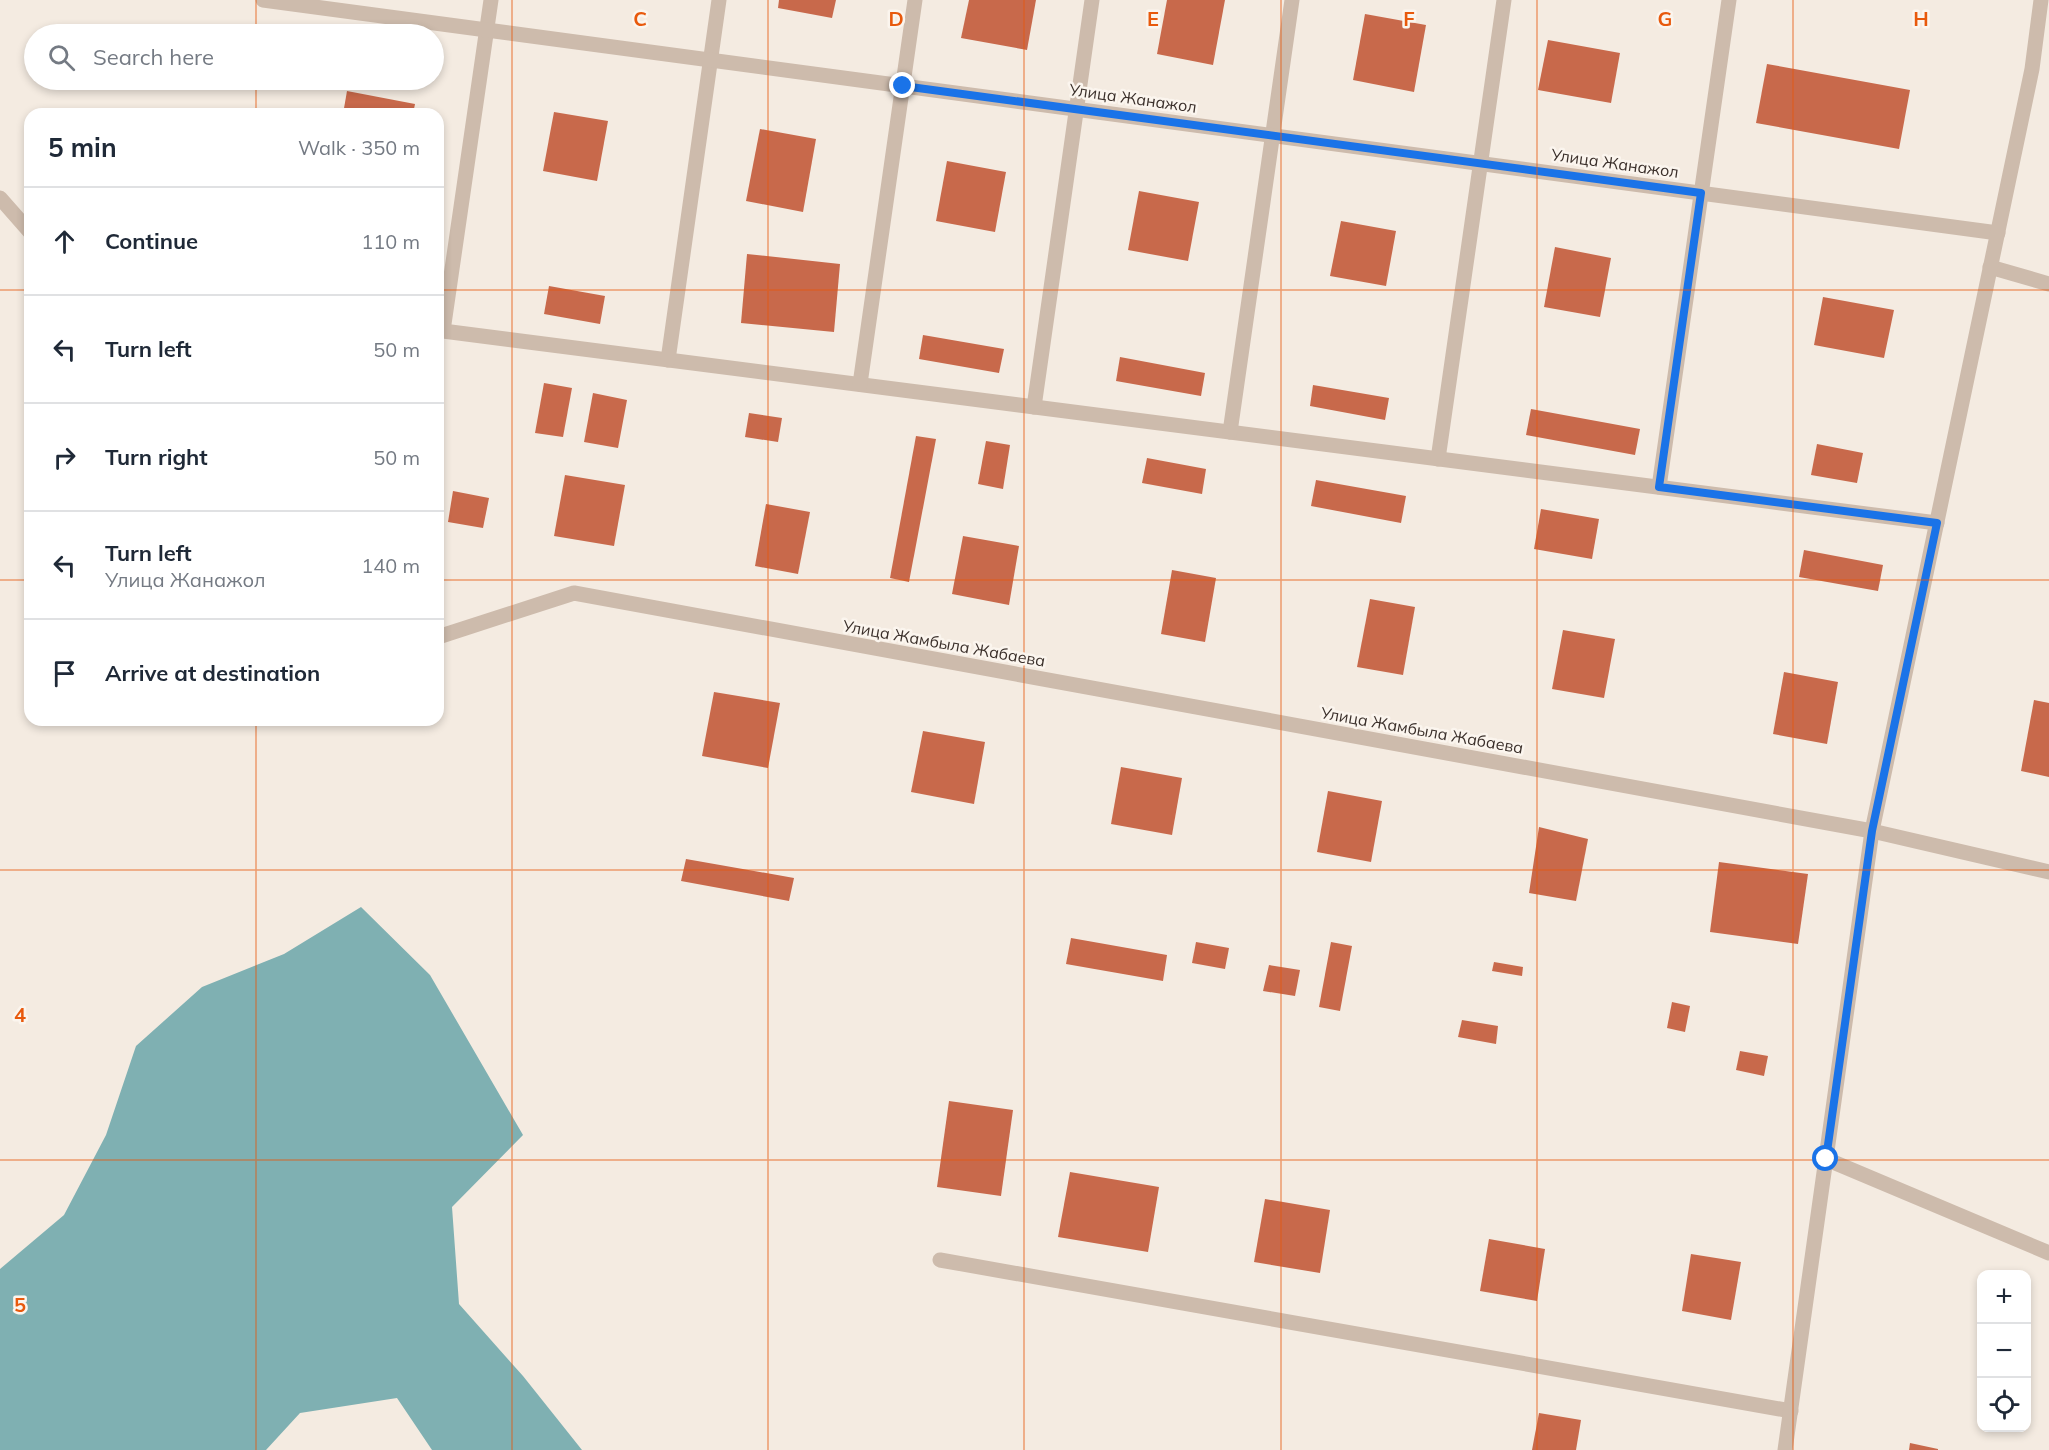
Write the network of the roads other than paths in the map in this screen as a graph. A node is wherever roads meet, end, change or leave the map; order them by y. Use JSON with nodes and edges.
{"nodes":[{"id":1,"x":263,"y":0,"type":"edge"},
{"id":2,"x":491,"y":0,"type":"edge"},
{"id":3,"x":719,"y":0,"type":"edge"},
{"id":4,"x":915,"y":0,"type":"edge"},
{"id":5,"x":1092,"y":0,"type":"edge"},
{"id":6,"x":1292,"y":0,"type":"edge"},
{"id":7,"x":1504,"y":0,"type":"edge"},
{"id":8,"x":1729,"y":0,"type":"edge"},
{"id":9,"x":2041,"y":0,"type":"edge"},
{"id":10,"x":442,"y":24,"type":"edge"},
{"id":11,"x":444,"y":24,"type":"edge"},
{"id":12,"x":487,"y":30,"type":"junction"},
{"id":13,"x":711,"y":60,"type":"junction"},
{"id":14,"x":903,"y":86,"type":"junction"},
{"id":15,"x":1076,"y":109,"type":"junction"},
{"id":16,"x":1273,"y":135,"type":"junction"},
{"id":17,"x":1480,"y":163,"type":"junction"},
{"id":18,"x":1701,"y":193,"type":"junction"},
{"id":19,"x":0,"y":198,"type":"edge"},
{"id":20,"x":24,"y":225,"type":"edge"},
{"id":21,"x":1998,"y":233,"type":"junction"},
{"id":22,"x":1990,"y":267,"type":"junction"},
{"id":23,"x":2049,"y":284,"type":"edge"},
{"id":24,"x":444,"y":324,"type":"edge"},
{"id":25,"x":444,"y":331,"type":"edge"},
{"id":26,"x":668,"y":360,"type":"junction"},
{"id":27,"x":860,"y":384,"type":"junction"},
{"id":28,"x":1034,"y":407,"type":"junction"},
{"id":29,"x":1230,"y":432,"type":"junction"},
{"id":30,"x":1438,"y":459,"type":"junction"},
{"id":31,"x":1659,"y":487,"type":"junction"},
{"id":32,"x":1937,"y":523,"type":"junction"},
{"id":33,"x":444,"y":635,"type":"edge"},
{"id":34,"x":1872,"y":831,"type":"junction"},
{"id":35,"x":2049,"y":872,"type":"edge"},
{"id":36,"x":1826,"y":1159,"type":"junction"},
{"id":37,"x":2049,"y":1253,"type":"edge"},
{"id":38,"x":940,"y":1260,"type":"dead end"},
{"id":39,"x":1791,"y":1411,"type":"junction"},
{"id":40,"x":1785,"y":1450,"type":"edge"}],
"edges":[{"from":1,"to":10,"type":"street","name":"Улица Жанажол"},
{"from":2,"to":12,"type":"street"},
{"from":3,"to":13,"type":"street"},
{"from":4,"to":14,"type":"street"},
{"from":5,"to":15,"type":"street"},
{"from":6,"to":16,"type":"street"},
{"from":7,"to":17,"type":"street"},
{"from":8,"to":18,"type":"street"},
{"from":9,"to":21,"type":"street"},
{"from":11,"to":12,"type":"street","name":"Улица Жанажол"},
{"from":12,"to":13,"type":"street","name":"Улица Жанажол"},
{"from":12,"to":24,"type":"street"},
{"from":13,"to":14,"type":"street","name":"Улица Жанажол"},
{"from":13,"to":26,"type":"street"},
{"from":14,"to":15,"type":"street","name":"Улица Жанажол"},
{"from":14,"to":27,"type":"street"},
{"from":15,"to":16,"type":"street","name":"Улица Жанажол"},
{"from":15,"to":28,"type":"street"},
{"from":16,"to":17,"type":"street","name":"Улица Жанажол"},
{"from":16,"to":29,"type":"street"},
{"from":17,"to":18,"type":"street","name":"Улица Жанажол"},
{"from":17,"to":30,"type":"street"},
{"from":18,"to":21,"type":"street","name":"Улица Жанажол"},
{"from":18,"to":31,"type":"street"},
{"from":19,"to":20,"type":"street"},
{"from":21,"to":22,"type":"street"},
{"from":22,"to":23,"type":"street"},
{"from":22,"to":32,"type":"street"},
{"from":25,"to":26,"type":"street"},
{"from":26,"to":27,"type":"street"},
{"from":27,"to":28,"type":"street"},
{"from":28,"to":29,"type":"street"},
{"from":29,"to":30,"type":"street"},
{"from":30,"to":31,"type":"street"},
{"from":31,"to":32,"type":"street"},
{"from":32,"to":34,"type":"street"},
{"from":33,"to":34,"type":"street","name":"Улица Жамбыла Жабаева"},
{"from":34,"to":35,"type":"street","name":"Улица Жамбыла Жабаева"},
{"from":34,"to":36,"type":"street"},
{"from":36,"to":37,"type":"street"},
{"from":36,"to":39,"type":"street"},
{"from":38,"to":39,"type":"street"},
{"from":39,"to":40,"type":"street"}]}
